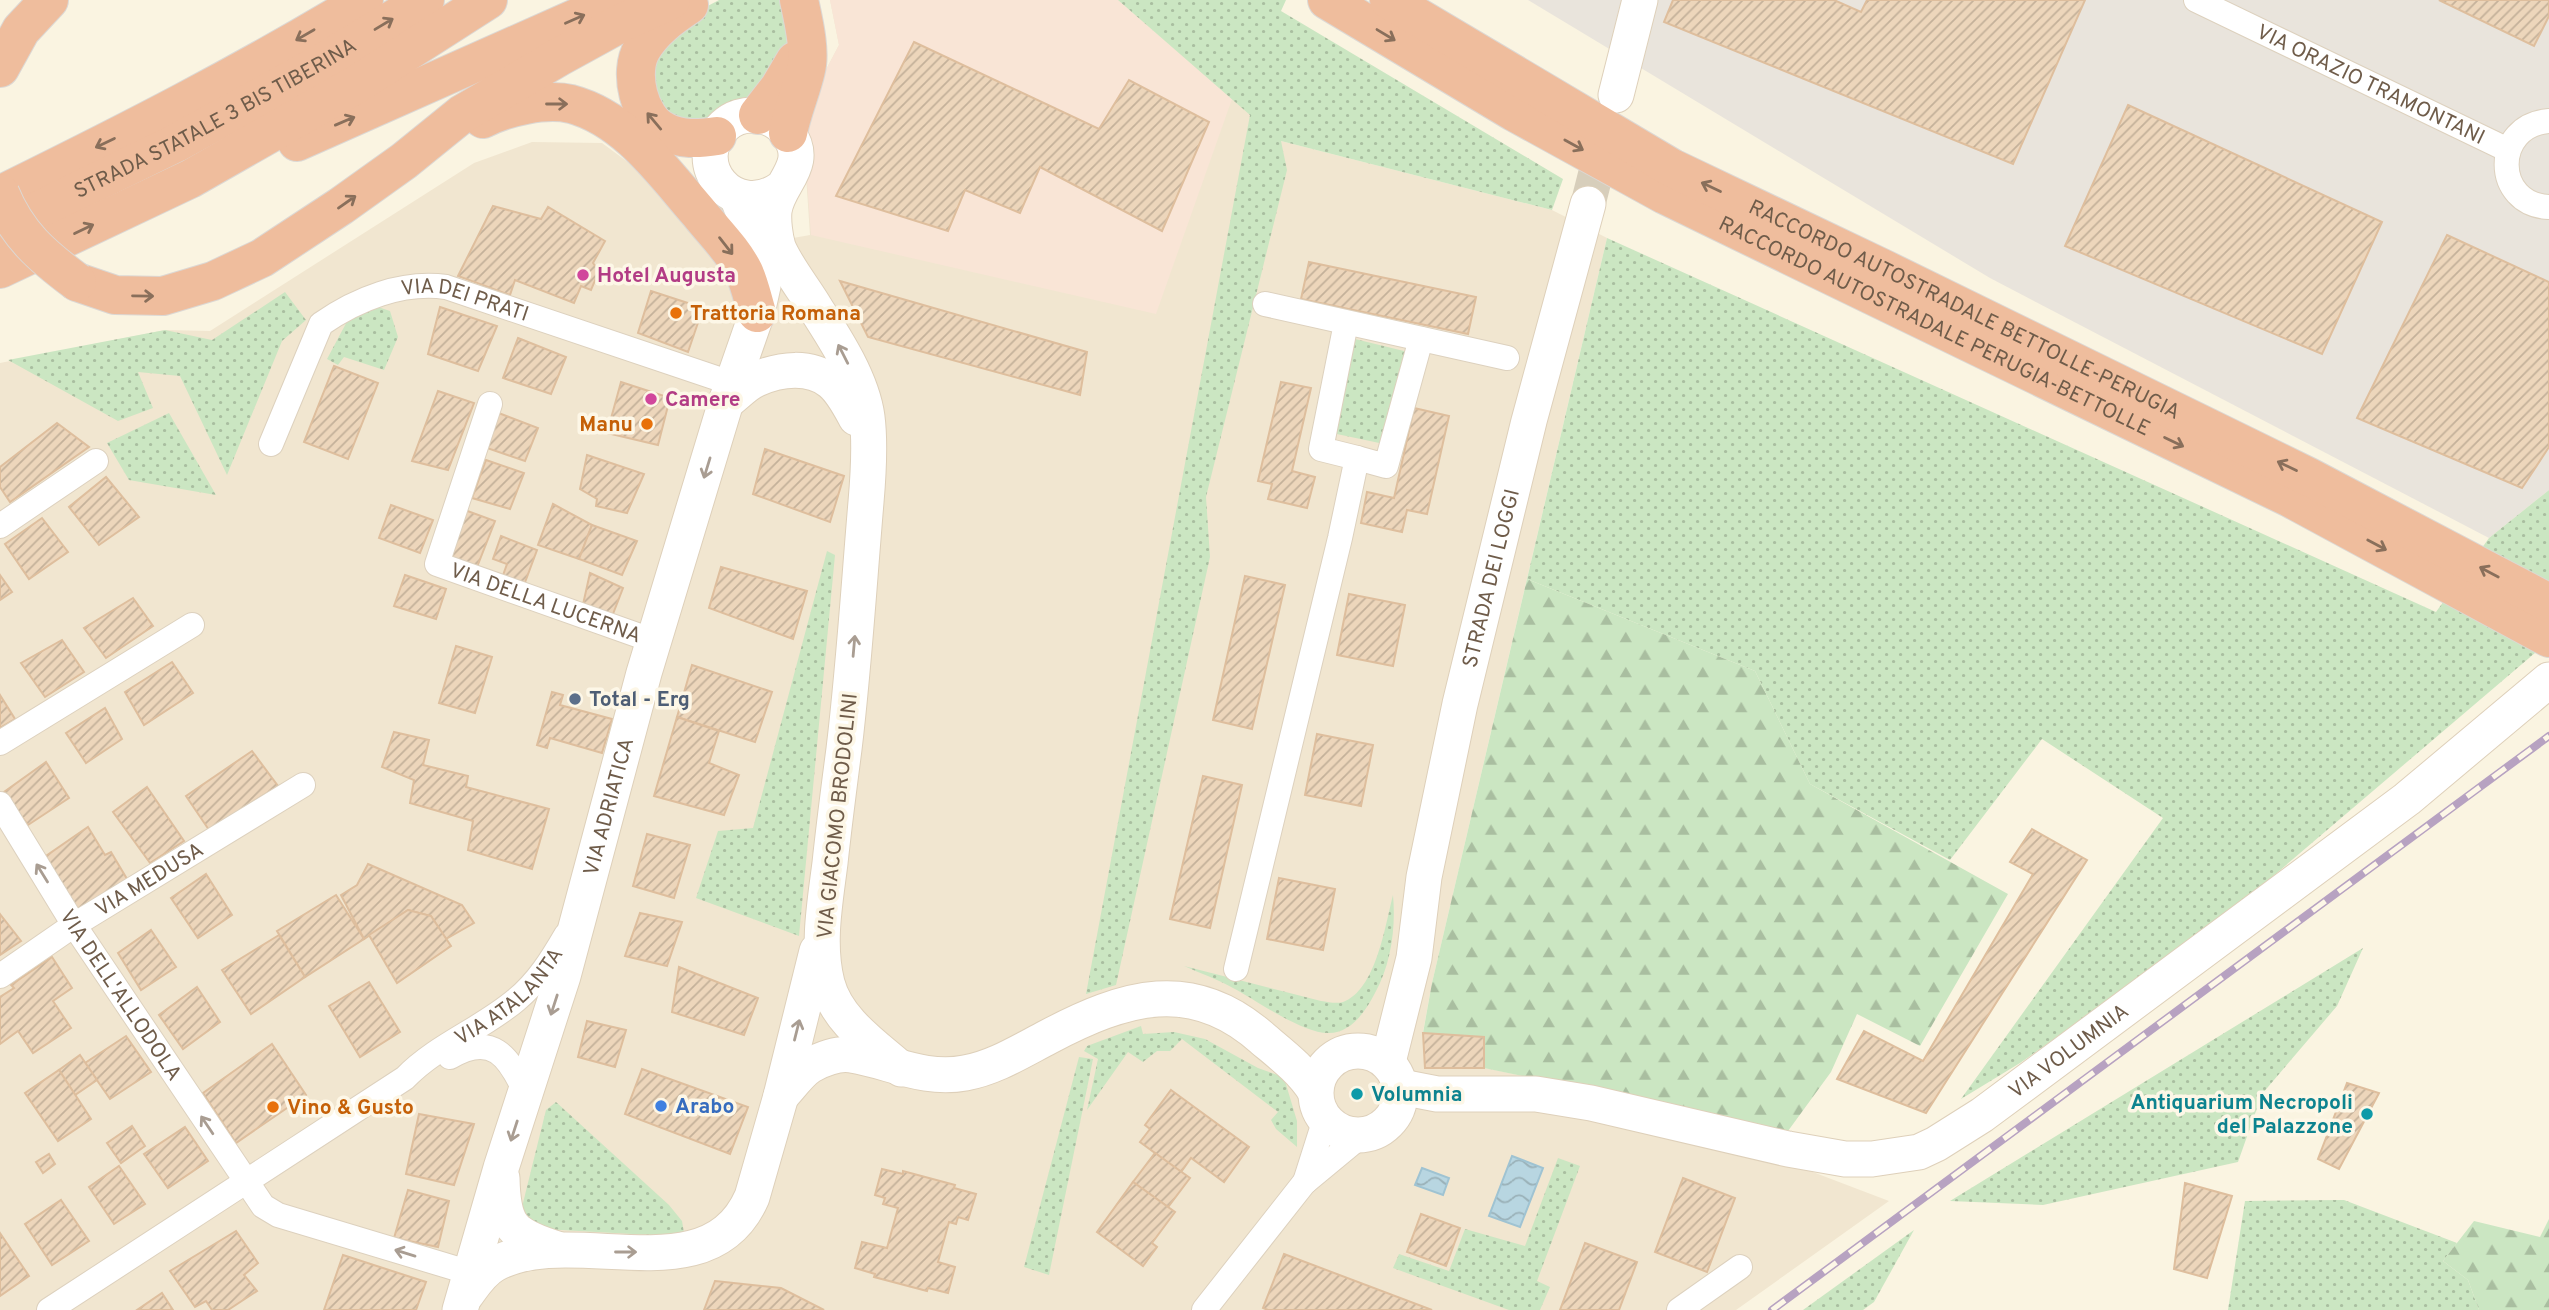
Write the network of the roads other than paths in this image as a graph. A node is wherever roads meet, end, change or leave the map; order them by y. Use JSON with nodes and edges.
{"nodes":[{"id":1,"x":24,"y":0,"type":"edge"},
{"id":2,"x":50,"y":0,"type":"edge"},
{"id":3,"x":364,"y":0,"type":"edge"},
{"id":4,"x":425,"y":0,"type":"edge"},
{"id":5,"x":488,"y":0,"type":"edge"},
{"id":6,"x":616,"y":0,"type":"edge"},
{"id":7,"x":671,"y":0,"type":"edge"},
{"id":8,"x":696,"y":0,"type":"edge"},
{"id":9,"x":1327,"y":0,"type":"edge"},
{"id":10,"x":1390,"y":0,"type":"edge"},
{"id":11,"x":1427,"y":0,"type":"edge"},
{"id":12,"x":1640,"y":0,"type":"edge"},
{"id":13,"x":2196,"y":0,"type":"edge"},
{"id":14,"x":802,"y":17,"type":"edge"},
{"id":15,"x":0,"y":42,"type":"edge"},
{"id":16,"x":0,"y":68,"type":"edge"},
{"id":17,"x":1616,"y":95,"type":"tunnel mouth"},
{"id":18,"x":1562,"y":103,"type":"junction"},
{"id":19,"x":2549,"y":121,"type":"edge"},
{"id":20,"x":773,"y":124,"type":"junction"},
{"id":21,"x":716,"y":135,"type":"junction"},
{"id":22,"x":2508,"y":150,"type":"junction"},
{"id":23,"x":404,"y":161,"type":"junction"},
{"id":24,"x":190,"y":178,"type":"junction"},
{"id":25,"x":782,"y":188,"type":"junction"},
{"id":26,"x":0,"y":194,"type":"edge"},
{"id":27,"x":737,"y":197,"type":"junction"},
{"id":28,"x":1588,"y":204,"type":"tunnel mouth"},
{"id":29,"x":2549,"y":206,"type":"edge"},
{"id":30,"x":0,"y":229,"type":"edge"},
{"id":31,"x":0,"y":269,"type":"edge"},
{"id":32,"x":1877,"y":281,"type":"junction"},
{"id":33,"x":1265,"y":303,"type":"dead end"},
{"id":34,"x":757,"y":313,"type":"junction"},
{"id":35,"x":1346,"y":323,"type":"junction"},
{"id":36,"x":1421,"y":339,"type":"junction"},
{"id":37,"x":1507,"y":358,"type":"dead end"},
{"id":38,"x":730,"y":393,"type":"junction"},
{"id":39,"x":490,"y":404,"type":"dead end"},
{"id":40,"x":867,"y":442,"type":"junction"},
{"id":41,"x":271,"y":444,"type":"dead end"},
{"id":42,"x":1357,"y":458,"type":"junction"},
{"id":43,"x":96,"y":461,"type":"dead end"},
{"id":44,"x":0,"y":526,"type":"edge"},
{"id":45,"x":2549,"y":603,"type":"edge"},
{"id":46,"x":192,"y":625,"type":"dead end"},
{"id":47,"x":2549,"y":638,"type":"edge"},
{"id":48,"x":654,"y":641,"type":"junction"},
{"id":49,"x":2549,"y":680,"type":"edge"},
{"id":50,"x":0,"y":743,"type":"edge"},
{"id":51,"x":303,"y":785,"type":"dead end"},
{"id":52,"x":0,"y":804,"type":"edge"},
{"id":53,"x":586,"y":892,"type":"junction"},
{"id":54,"x":74,"y":925,"type":"junction"},
{"id":55,"x":821,"y":933,"type":"junction"},
{"id":56,"x":1414,"y":958,"type":"junction"},
{"id":57,"x":1236,"y":969,"type":"dead end"},
{"id":58,"x":0,"y":976,"type":"edge"},
{"id":59,"x":1249,"y":1026,"type":"junction"},
{"id":60,"x":1344,"y":1054,"type":"junction"},
{"id":61,"x":901,"y":1069,"type":"junction"},
{"id":62,"x":1394,"y":1075,"type":"junction"},
{"id":63,"x":405,"y":1078,"type":"junction"},
{"id":64,"x":1500,"y":1093,"type":"junction"},
{"id":65,"x":526,"y":1094,"type":"junction"},
{"id":66,"x":781,"y":1096,"type":"junction"},
{"id":67,"x":1320,"y":1105,"type":"junction"},
{"id":68,"x":1375,"y":1129,"type":"junction"},
{"id":69,"x":501,"y":1168,"type":"junction"},
{"id":70,"x":245,"y":1182,"type":"junction"},
{"id":71,"x":1304,"y":1183,"type":"junction"},
{"id":72,"x":557,"y":1249,"type":"junction"},
{"id":73,"x":1741,"y":1267,"type":"dead end"},
{"id":74,"x":465,"y":1294,"type":"edge"},
{"id":75,"x":49,"y":1310,"type":"edge"},
{"id":76,"x":1204,"y":1310,"type":"edge"},
{"id":77,"x":1679,"y":1310,"type":"edge"}],
"edges":[{"from":1,"to":15,"type":"highway"},
{"from":2,"to":16,"type":"highway"},
{"from":3,"to":26,"type":"highway","name":"STRADA STATALE 3 BIS TIBERINA","one_way":true},
{"from":30,"to":4,"type":"highway","name":"STRADA STATALE 3 BIS TIBERINA","one_way":true},
{"from":5,"to":24,"type":"highway"},
{"from":24,"to":6,"type":"highway","one_way":true},
{"from":7,"to":23,"type":"highway"},
{"from":21,"to":8,"type":"highway","one_way":true},
{"from":9,"to":32,"type":"highway","name":"RACCORDO AUTOSTRADALE PERUGIA-BETTOLLE","one_way":true},
{"from":10,"to":18,"type":"highway","name":"RACCORDO AUTOSTRADALE BETTOLLE-PERUGIA"},
{"from":11,"to":18,"type":"highway"},
{"from":12,"to":17,"type":"main road"},
{"from":13,"to":22,"type":"street","name":"VIA ORAZIO TRAMONTANI"},
{"from":14,"to":20,"type":"highway"},
{"from":32,"to":18,"type":"highway","name":"RACCORDO AUTOSTRADALE BETTOLLE-PERUGIA","one_way":true},
{"from":19,"to":22,"type":"street"},
{"from":20,"to":21,"type":"main road"},
{"from":20,"to":25,"type":"main road"},
{"from":21,"to":27,"type":"main road"},
{"from":22,"to":29,"type":"street"},
{"from":26,"to":23,"type":"highway","one_way":true,"bridge":true},
{"from":23,"to":34,"type":"highway","one_way":true},
{"from":31,"to":24,"type":"highway","one_way":true},
{"from":25,"to":27,"type":"main road"},
{"from":40,"to":25,"type":"main road","name":"VIA GIACOMO BRODOLINI","one_way":true},
{"from":27,"to":34,"type":"main road","name":"VIA ADRIATICA"},
{"from":28,"to":56,"type":"main road","name":"STRADA DEI LOGGI"},
{"from":45,"to":32,"type":"highway","name":"RACCORDO AUTOSTRADALE BETTOLLE-PERUGIA","one_way":true},
{"from":32,"to":47,"type":"highway","name":"RACCORDO AUTOSTRADALE PERUGIA-BETTOLLE","one_way":true},
{"from":33,"to":35,"type":"street"},
{"from":34,"to":38,"type":"main road","name":"VIA ADRIATICA"},
{"from":35,"to":36,"type":"street"},
{"from":35,"to":42,"type":"street"},
{"from":36,"to":37,"type":"street"},
{"from":36,"to":42,"type":"street"},
{"from":38,"to":40,"type":"main road"},
{"from":38,"to":41,"type":"street","name":"VIA DEI PRATI"},
{"from":38,"to":48,"type":"main road","name":"VIA ADRIATICA","one_way":true},
{"from":39,"to":48,"type":"street","name":"VIA DELLA LUCERNA"},
{"from":55,"to":40,"type":"main road","name":"VIA GIACOMO BRODOLINI","one_way":true},
{"from":42,"to":57,"type":"street"},
{"from":43,"to":44,"type":"street"},
{"from":46,"to":50,"type":"street"},
{"from":48,"to":53,"type":"main road","name":"VIA ADRIATICA"},
{"from":49,"to":64,"type":"main road","name":"VIA VOLUMNIA"},
{"from":51,"to":54,"type":"street","name":"VIA MEDUSA"},
{"from":54,"to":52,"type":"street","name":"VIA DELL'ALLODOLA","one_way":true},
{"from":53,"to":63,"type":"street","name":"VIA ATALANTA"},
{"from":53,"to":65,"type":"main road","name":"VIA ADRIATICA","one_way":true},
{"from":54,"to":58,"type":"street","name":"VIA MEDUSA"},
{"from":70,"to":54,"type":"street","name":"VIA DELL'ALLODOLA","one_way":true},
{"from":55,"to":61,"type":"main road","name":"VIA GIACOMO BRODOLINI"},
{"from":66,"to":55,"type":"main road","one_way":true},
{"from":56,"to":60,"type":"main road","name":"STRADA DEI LOGGI"},
{"from":56,"to":62,"type":"main road","name":"STRADA DEI LOGGI"},
{"from":59,"to":60,"type":"main road"},
{"from":59,"to":61,"type":"main road"},
{"from":59,"to":67,"type":"main road"},
{"from":60,"to":62,"type":"main road"},
{"from":60,"to":67,"type":"main road"},
{"from":61,"to":66,"type":"main road"},
{"from":62,"to":64,"type":"main road","name":"VIA VOLUMNIA"},
{"from":62,"to":68,"type":"main road"},
{"from":63,"to":65,"type":"street","name":"VIA ATALANTA"},
{"from":63,"to":70,"type":"street","name":"VIA ATALANTA"},
{"from":64,"to":68,"type":"main road","name":"VIA VOLUMNIA"},
{"from":65,"to":69,"type":"main road","name":"VIA ADRIATICA","one_way":true},
{"from":72,"to":66,"type":"main road","one_way":true},
{"from":67,"to":68,"type":"main road"},
{"from":67,"to":71,"type":"street","name":"VIA VOLUMNIA"},
{"from":68,"to":71,"type":"street","name":"VIA VOLUMNIA"},
{"from":69,"to":72,"type":"main road"},
{"from":69,"to":74,"type":"main road","name":"VIA ADRIATICA"},
{"from":74,"to":70,"type":"street","one_way":true},
{"from":70,"to":75,"type":"street","name":"VIA ATALANTA"},
{"from":71,"to":76,"type":"street","name":"VIA VOLUMNIA"},
{"from":72,"to":74,"type":"main road"},
{"from":73,"to":77,"type":"street"}]}
